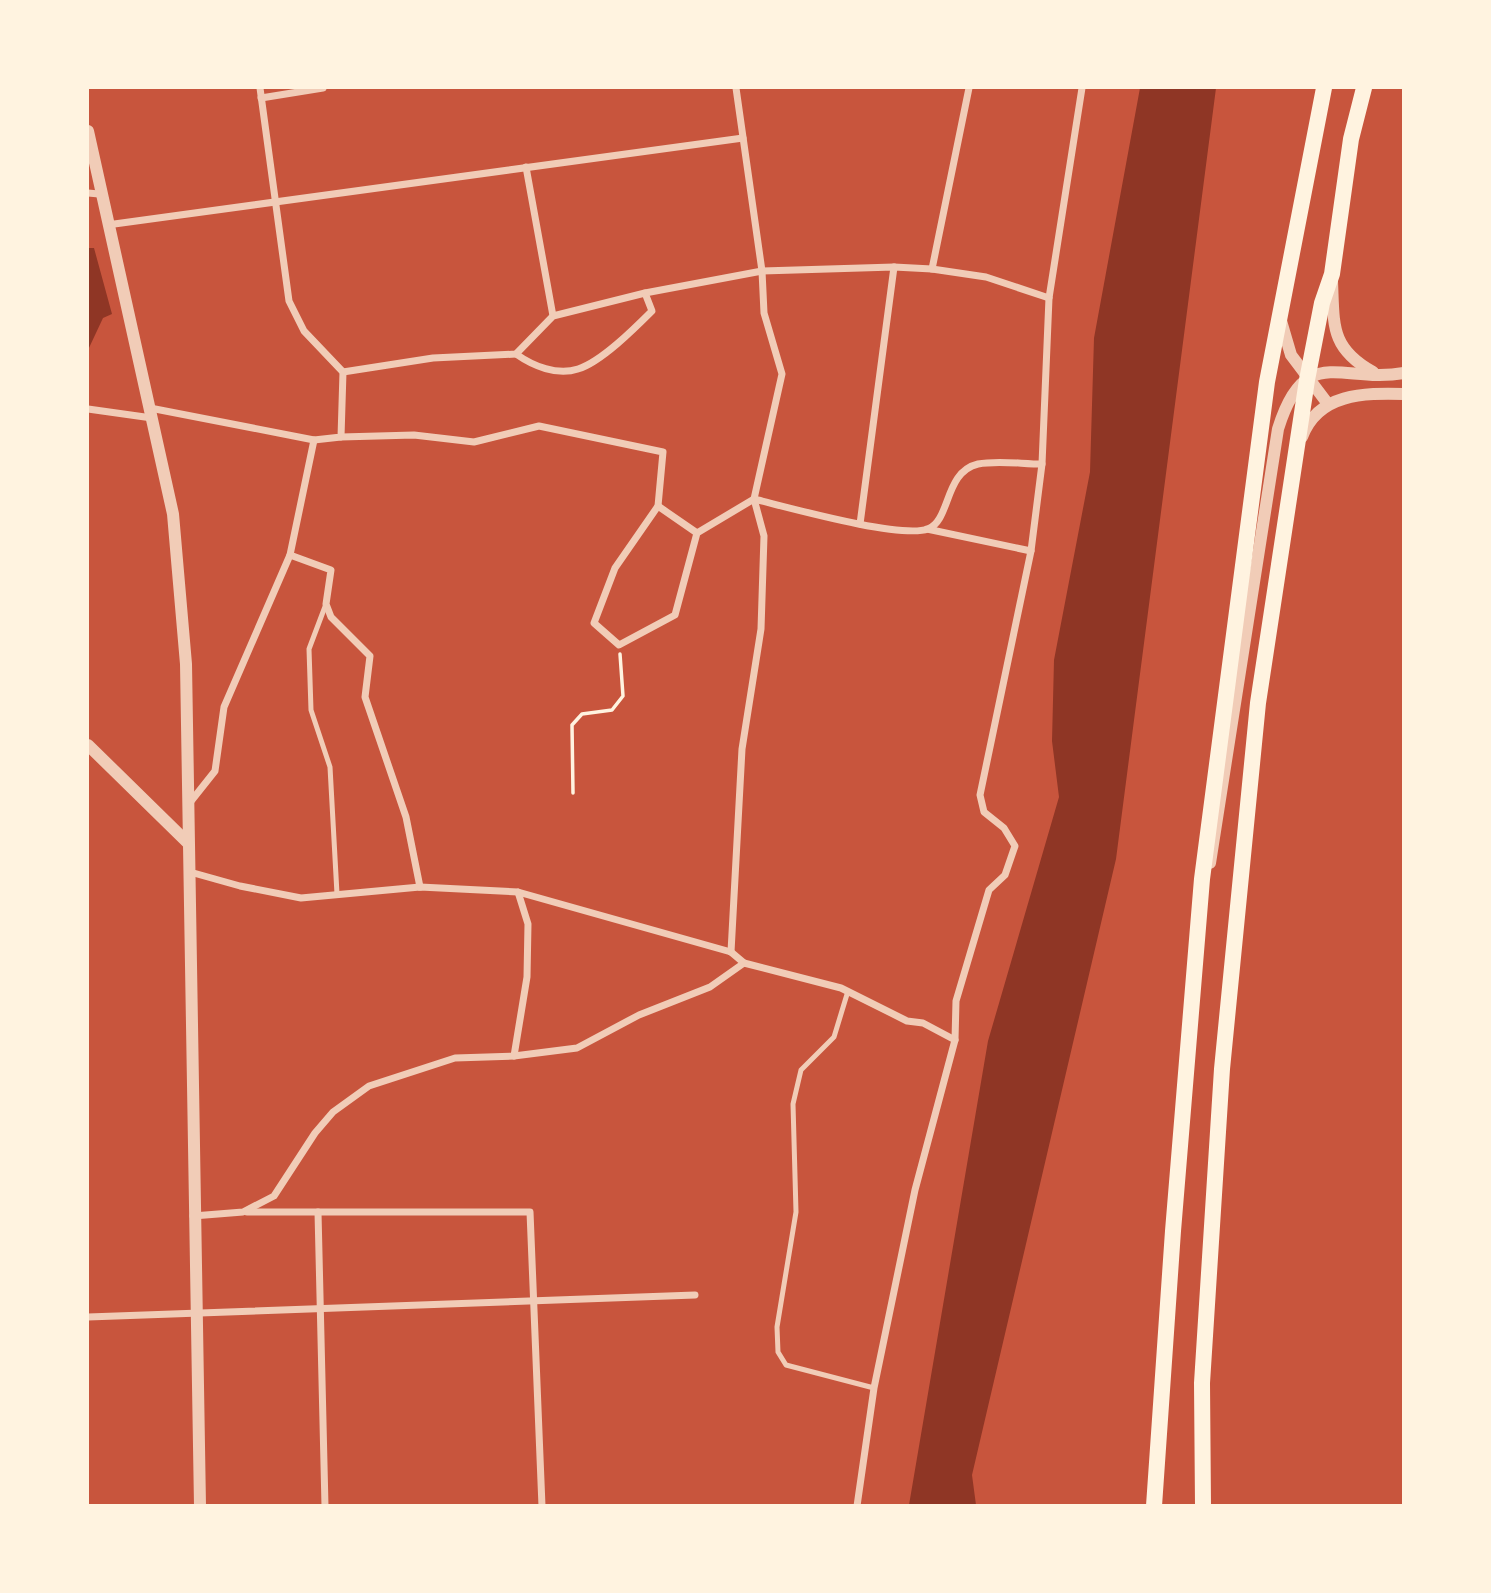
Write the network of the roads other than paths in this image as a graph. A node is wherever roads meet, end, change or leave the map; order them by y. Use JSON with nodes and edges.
{"nodes":[{"id":1,"x":260,"y":88,"type":"edge"},
{"id":2,"x":323,"y":88,"type":"edge"},
{"id":3,"x":736,"y":88,"type":"edge"},
{"id":4,"x":969,"y":88,"type":"edge"},
{"id":5,"x":1082,"y":88,"type":"edge"},
{"id":6,"x":1324,"y":88,"type":"edge"},
{"id":7,"x":1364,"y":88,"type":"edge"},
{"id":8,"x":261,"y":98,"type":"junction"},
{"id":9,"x":88,"y":131,"type":"edge"},
{"id":10,"x":743,"y":138,"type":"junction"},
{"id":11,"x":526,"y":167,"type":"junction"},
{"id":12,"x":93,"y":193,"type":"edge"},
{"id":13,"x":273,"y":203,"type":"junction"},
{"id":14,"x":107,"y":225,"type":"junction"},
{"id":15,"x":894,"y":267,"type":"junction"},
{"id":16,"x":932,"y":270,"type":"junction"},
{"id":17,"x":762,"y":271,"type":"junction"},
{"id":18,"x":1332,"y":274,"type":"junction"},
{"id":19,"x":645,"y":293,"type":"junction"},
{"id":20,"x":1049,"y":298,"type":"junction"},
{"id":21,"x":553,"y":316,"type":"junction"},
{"id":22,"x":1281,"y":320,"type":"junction"},
{"id":23,"x":516,"y":354,"type":"junction"},
{"id":24,"x":343,"y":372,"type":"junction"},
{"id":25,"x":1404,"y":373,"type":"edge"},
{"id":26,"x":1376,"y":374,"type":"junction"},
{"id":27,"x":1307,"y":380,"type":"junction"},
{"id":28,"x":1404,"y":394,"type":"edge"},
{"id":29,"x":1328,"y":404,"type":"junction"},
{"id":30,"x":88,"y":409,"type":"edge"},
{"id":31,"x":151,"y":413,"type":"junction"},
{"id":32,"x":341,"y":437,"type":"junction"},
{"id":33,"x":314,"y":440,"type":"junction"},
{"id":34,"x":1296,"y":454,"type":"junction"},
{"id":35,"x":1042,"y":464,"type":"junction"},
{"id":36,"x":754,"y":499,"type":"junction"},
{"id":37,"x":658,"y":506,"type":"junction"},
{"id":38,"x":860,"y":524,"type":"junction"},
{"id":39,"x":927,"y":529,"type":"junction"},
{"id":40,"x":697,"y":533,"type":"junction"},
{"id":41,"x":1031,"y":551,"type":"junction"},
{"id":42,"x":290,"y":555,"type":"junction"},
{"id":43,"x":326,"y":604,"type":"junction"},
{"id":44,"x":88,"y":745,"type":"edge"},
{"id":45,"x":188,"y":806,"type":"junction"},
{"id":46,"x":188,"y":842,"type":"junction"},
{"id":47,"x":188,"y":872,"type":"junction"},
{"id":48,"x":420,"y":887,"type":"junction"},
{"id":49,"x":518,"y":892,"type":"junction"},
{"id":50,"x":337,"y":894,"type":"junction"},
{"id":51,"x":1200,"y":905,"type":"junction"},
{"id":52,"x":731,"y":952,"type":"junction"},
{"id":53,"x":744,"y":963,"type":"junction"},
{"id":54,"x":848,"y":991,"type":"junction"},
{"id":55,"x":955,"y":1040,"type":"junction"},
{"id":56,"x":514,"y":1056,"type":"junction"},
{"id":57,"x":243,"y":1212,"type":"junction"},
{"id":58,"x":318,"y":1212,"type":"junction"},
{"id":59,"x":192,"y":1216,"type":"junction"},
{"id":60,"x":695,"y":1295,"type":"dead end"},
{"id":61,"x":532,"y":1304,"type":"junction"},
{"id":62,"x":320,"y":1308,"type":"junction"},
{"id":63,"x":196,"y":1313,"type":"junction"},
{"id":64,"x":88,"y":1317,"type":"edge"},
{"id":65,"x":874,"y":1388,"type":"junction"},
{"id":66,"x":200,"y":1506,"type":"edge"},
{"id":67,"x":325,"y":1506,"type":"edge"},
{"id":68,"x":542,"y":1506,"type":"edge"},
{"id":69,"x":857,"y":1506,"type":"edge"},
{"id":70,"x":1154,"y":1506,"type":"edge"},
{"id":71,"x":1203,"y":1506,"type":"edge"}],
"edges":[{"from":1,"to":8,"type":"street"},
{"from":2,"to":8,"type":"street"},
{"from":3,"to":10,"type":"street"},
{"from":4,"to":16,"type":"street"},
{"from":5,"to":20,"type":"street"},
{"from":6,"to":22,"type":"main road"},
{"from":7,"to":18,"type":"main road"},
{"from":8,"to":13,"type":"street"},
{"from":9,"to":12,"type":"street"},
{"from":10,"to":11,"type":"street"},
{"from":10,"to":17,"type":"street"},
{"from":11,"to":13,"type":"street"},
{"from":11,"to":21,"type":"street"},
{"from":12,"to":14,"type":"street"},
{"from":13,"to":14,"type":"street"},
{"from":13,"to":24,"type":"street"},
{"from":14,"to":31,"type":"street"},
{"from":15,"to":16,"type":"street"},
{"from":15,"to":17,"type":"street"},
{"from":15,"to":38,"type":"street"},
{"from":16,"to":20,"type":"street"},
{"from":17,"to":19,"type":"street"},
{"from":17,"to":36,"type":"street"},
{"from":18,"to":26,"type":"street"},
{"from":18,"to":27,"type":"main road"},
{"from":19,"to":21,"type":"street"},
{"from":19,"to":23,"type":"street"},
{"from":20,"to":35,"type":"street"},
{"from":21,"to":23,"type":"street"},
{"from":22,"to":27,"type":"street"},
{"from":22,"to":51,"type":"main road"},
{"from":23,"to":24,"type":"street"},
{"from":24,"to":32,"type":"street"},
{"from":25,"to":26,"type":"street"},
{"from":26,"to":27,"type":"street"},
{"from":27,"to":29,"type":"street"},
{"from":27,"to":34,"type":"main road"},
{"from":27,"to":51,"type":"street"},
{"from":28,"to":29,"type":"street"},
{"from":29,"to":34,"type":"street"},
{"from":30,"to":31,"type":"street"},
{"from":31,"to":33,"type":"street"},
{"from":31,"to":45,"type":"street"},
{"from":32,"to":33,"type":"street"},
{"from":32,"to":37,"type":"street"},
{"from":33,"to":42,"type":"street"},
{"from":34,"to":71,"type":"main road"},
{"from":35,"to":39,"type":"street"},
{"from":35,"to":41,"type":"street"},
{"from":36,"to":38,"type":"street"},
{"from":36,"to":40,"type":"street"},
{"from":36,"to":52,"type":"street"},
{"from":37,"to":40,"type":"street"},
{"from":37,"to":40,"type":"street"},
{"from":38,"to":39,"type":"street"},
{"from":39,"to":41,"type":"street"},
{"from":41,"to":55,"type":"street"},
{"from":42,"to":43,"type":"street"},
{"from":42,"to":45,"type":"street"},
{"from":43,"to":48,"type":"street"},
{"from":43,"to":50,"type":"lane"},
{"from":44,"to":46,"type":"street"},
{"from":45,"to":46,"type":"street"},
{"from":46,"to":47,"type":"street"},
{"from":47,"to":50,"type":"street"},
{"from":47,"to":59,"type":"street"},
{"from":48,"to":49,"type":"street"},
{"from":48,"to":50,"type":"street"},
{"from":49,"to":52,"type":"street"},
{"from":49,"to":56,"type":"street"},
{"from":51,"to":70,"type":"main road"},
{"from":52,"to":53,"type":"street"},
{"from":53,"to":54,"type":"street"},
{"from":53,"to":56,"type":"street"},
{"from":54,"to":55,"type":"street"},
{"from":54,"to":65,"type":"lane"},
{"from":55,"to":65,"type":"street"},
{"from":56,"to":57,"type":"street"},
{"from":57,"to":58,"type":"street"},
{"from":57,"to":59,"type":"street"},
{"from":58,"to":61,"type":"street"},
{"from":58,"to":62,"type":"street"},
{"from":59,"to":63,"type":"street"},
{"from":60,"to":61,"type":"street"},
{"from":61,"to":62,"type":"street"},
{"from":61,"to":68,"type":"street"},
{"from":62,"to":63,"type":"street"},
{"from":62,"to":67,"type":"street"},
{"from":63,"to":64,"type":"street"},
{"from":63,"to":66,"type":"street"},
{"from":65,"to":69,"type":"street"}]}
